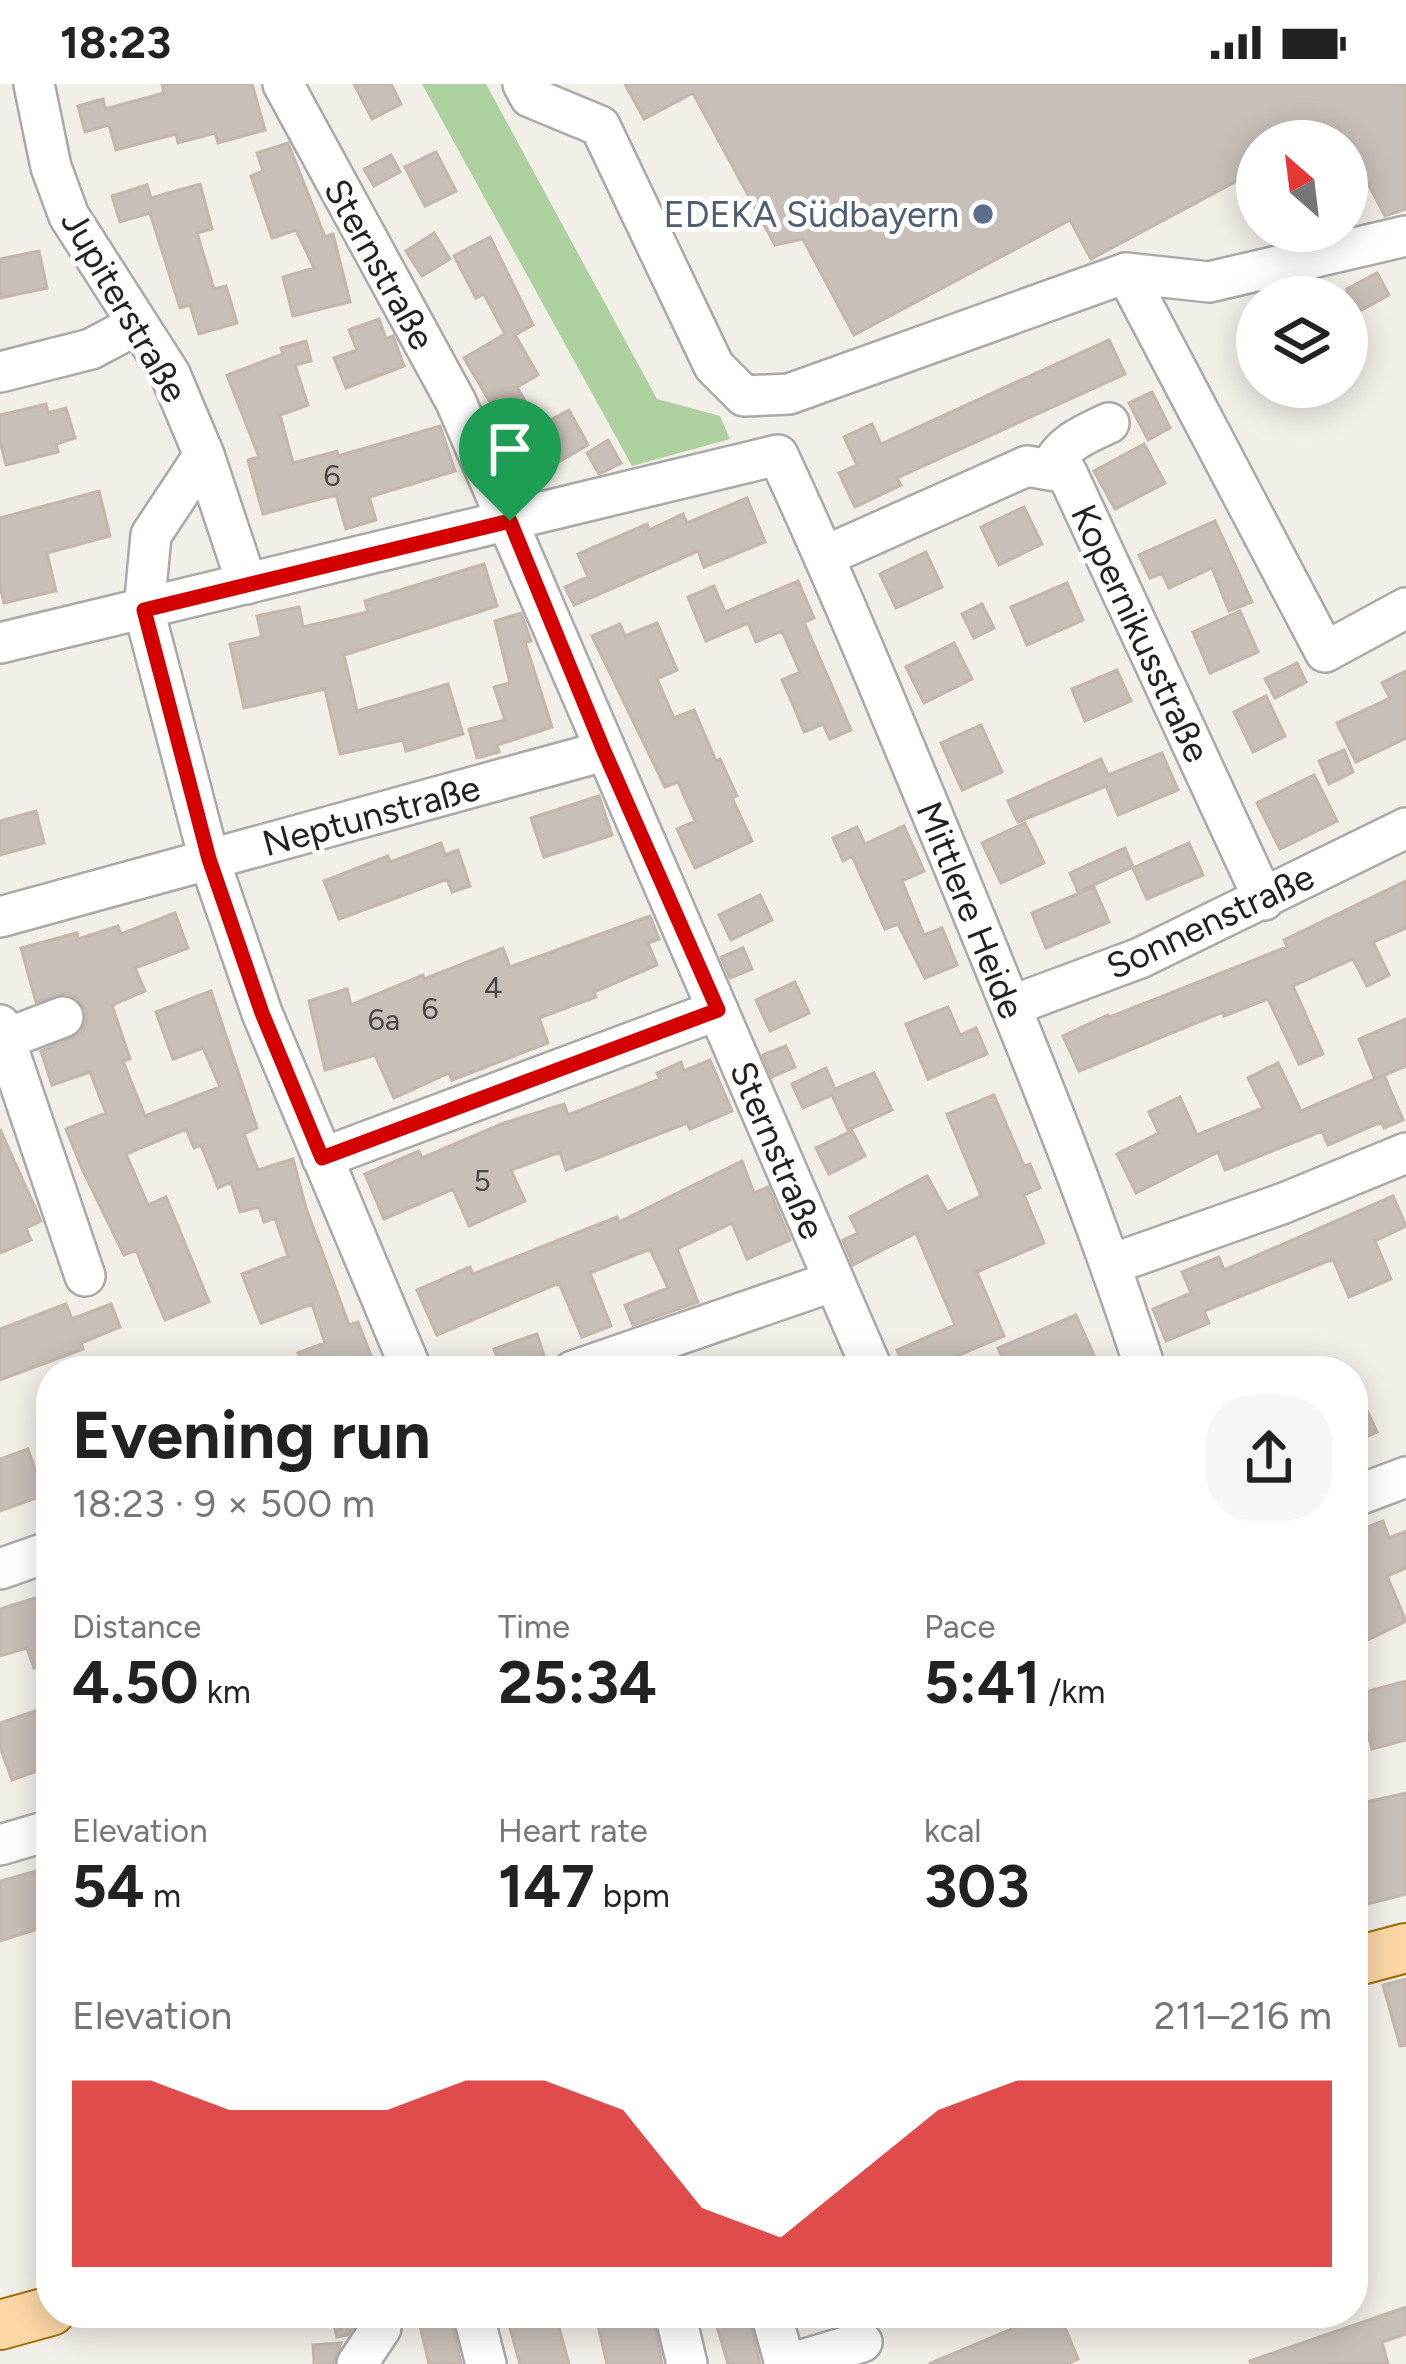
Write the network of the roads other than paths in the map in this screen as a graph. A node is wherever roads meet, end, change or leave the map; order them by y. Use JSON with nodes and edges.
{"nodes":[{"id":1,"x":283,"y":84,"type":"edge"},
{"id":2,"x":523,"y":84,"type":"edge"},
{"id":3,"x":24,"y":100,"type":"edge"},
{"id":4,"x":1406,"y":236,"type":"edge"},
{"id":5,"x":1126,"y":273,"type":"junction"},
{"id":6,"x":138,"y":324,"type":"junction"},
{"id":7,"x":0,"y":372,"type":"edge"},
{"id":8,"x":1109,"y":423,"type":"dead end"},
{"id":9,"x":204,"y":455,"type":"junction"},
{"id":10,"x":1049,"y":470,"type":"junction"},
{"id":11,"x":510,"y":521,"type":"junction"},
{"id":12,"x":825,"y":556,"type":"junction"},
{"id":13,"x":247,"y":584,"type":"junction"},
{"id":14,"x":1406,"y":608,"type":"edge"},
{"id":15,"x":144,"y":610,"type":"junction"},
{"id":16,"x":0,"y":643,"type":"edge"},
{"id":17,"x":604,"y":751,"type":"junction"},
{"id":18,"x":1406,"y":828,"type":"edge"},
{"id":19,"x":209,"y":859,"type":"junction"},
{"id":20,"x":1264,"y":900,"type":"junction"},
{"id":21,"x":0,"y":917,"type":"edge"},
{"id":22,"x":1011,"y":1006,"type":"junction"},
{"id":23,"x":718,"y":1010,"type":"junction"},
{"id":24,"x":63,"y":1017,"type":"dead end"},
{"id":25,"x":2,"y":1032,"type":"edge"},
{"id":26,"x":1406,"y":1153,"type":"edge"},
{"id":27,"x":322,"y":1158,"type":"junction"},
{"id":28,"x":1112,"y":1264,"type":"junction"},
{"id":29,"x":85,"y":1276,"type":"dead end"},
{"id":30,"x":835,"y":1281,"type":"junction"},
{"id":31,"x":406,"y":1356,"type":"edge"},
{"id":32,"x":622,"y":1356,"type":"edge"},
{"id":33,"x":867,"y":1356,"type":"edge"},
{"id":34,"x":1141,"y":1356,"type":"edge"},
{"id":35,"x":1406,"y":1477,"type":"edge"},
{"id":36,"x":1368,"y":1491,"type":"edge"},
{"id":37,"x":36,"y":1556,"type":"edge"},
{"id":38,"x":0,"y":1569,"type":"edge"},
{"id":39,"x":36,"y":1834,"type":"edge"},
{"id":40,"x":0,"y":1845,"type":"edge"},
{"id":41,"x":1406,"y":1948,"type":"edge"},
{"id":42,"x":1368,"y":1959,"type":"edge"},
{"id":43,"x":36,"y":2315,"type":"edge"},
{"id":44,"x":0,"y":2325,"type":"edge"},
{"id":45,"x":381,"y":2328,"type":"edge"},
{"id":46,"x":477,"y":2328,"type":"edge"},
{"id":47,"x":679,"y":2328,"type":"edge"},
{"id":48,"x":776,"y":2328,"type":"edge"},
{"id":49,"x":862,"y":2342,"type":"dead end"},
{"id":50,"x":357,"y":2364,"type":"edge"},
{"id":51,"x":486,"y":2364,"type":"edge"},
{"id":52,"x":687,"y":2364,"type":"edge"},
{"id":53,"x":787,"y":2364,"type":"edge"}],
"edges":[{"from":1,"to":11,"type":"street","name":"Sternstraße"},
{"from":2,"to":5,"type":"street"},
{"from":3,"to":6,"type":"street","name":"Jupiterstraße"},
{"from":4,"to":5,"type":"street"},
{"from":5,"to":14,"type":"street"},
{"from":6,"to":7,"type":"street"},
{"from":6,"to":9,"type":"street","name":"Jupiterstraße"},
{"from":8,"to":10,"type":"street"},
{"from":9,"to":13,"type":"street","name":"Jupiterstraße"},
{"from":9,"to":15,"type":"street"},
{"from":10,"to":12,"type":"street","name":"Kopernikusstraße"},
{"from":10,"to":20,"type":"street","name":"Kopernikusstraße"},
{"from":11,"to":12,"type":"street","name":"Mittlere Heide"},
{"from":11,"to":13,"type":"street"},
{"from":11,"to":17,"type":"street","name":"Sternstraße"},
{"from":12,"to":22,"type":"street","name":"Mittlere Heide"},
{"from":13,"to":15,"type":"street"},
{"from":15,"to":16,"type":"street"},
{"from":15,"to":19,"type":"street"},
{"from":17,"to":19,"type":"street","name":"Neptunstraße"},
{"from":17,"to":23,"type":"street","name":"Sternstraße"},
{"from":18,"to":20,"type":"street","name":"Sonnenstraße"},
{"from":19,"to":21,"type":"street","name":"Neptunstraße"},
{"from":19,"to":27,"type":"street"},
{"from":20,"to":22,"type":"street","name":"Sonnenstraße"},
{"from":22,"to":28,"type":"street","name":"Mittlere Heide"},
{"from":23,"to":27,"type":"street"},
{"from":23,"to":30,"type":"street","name":"Sternstraße"},
{"from":24,"to":25,"type":"street"},
{"from":25,"to":29,"type":"street"},
{"from":26,"to":28,"type":"street"},
{"from":27,"to":31,"type":"street"},
{"from":28,"to":34,"type":"street","name":"Mittlere Heide"},
{"from":30,"to":32,"type":"street"},
{"from":30,"to":33,"type":"street","name":"Sternstraße"},
{"from":35,"to":36,"type":"street"},
{"from":37,"to":38,"type":"street"},
{"from":39,"to":40,"type":"street"},
{"from":41,"to":42,"type":"main road"},
{"from":43,"to":44,"type":"main road"},
{"from":45,"to":50,"type":"street"},
{"from":46,"to":51,"type":"street"},
{"from":47,"to":52,"type":"street"},
{"from":48,"to":53,"type":"street"},
{"from":49,"to":53,"type":"street"}]}
